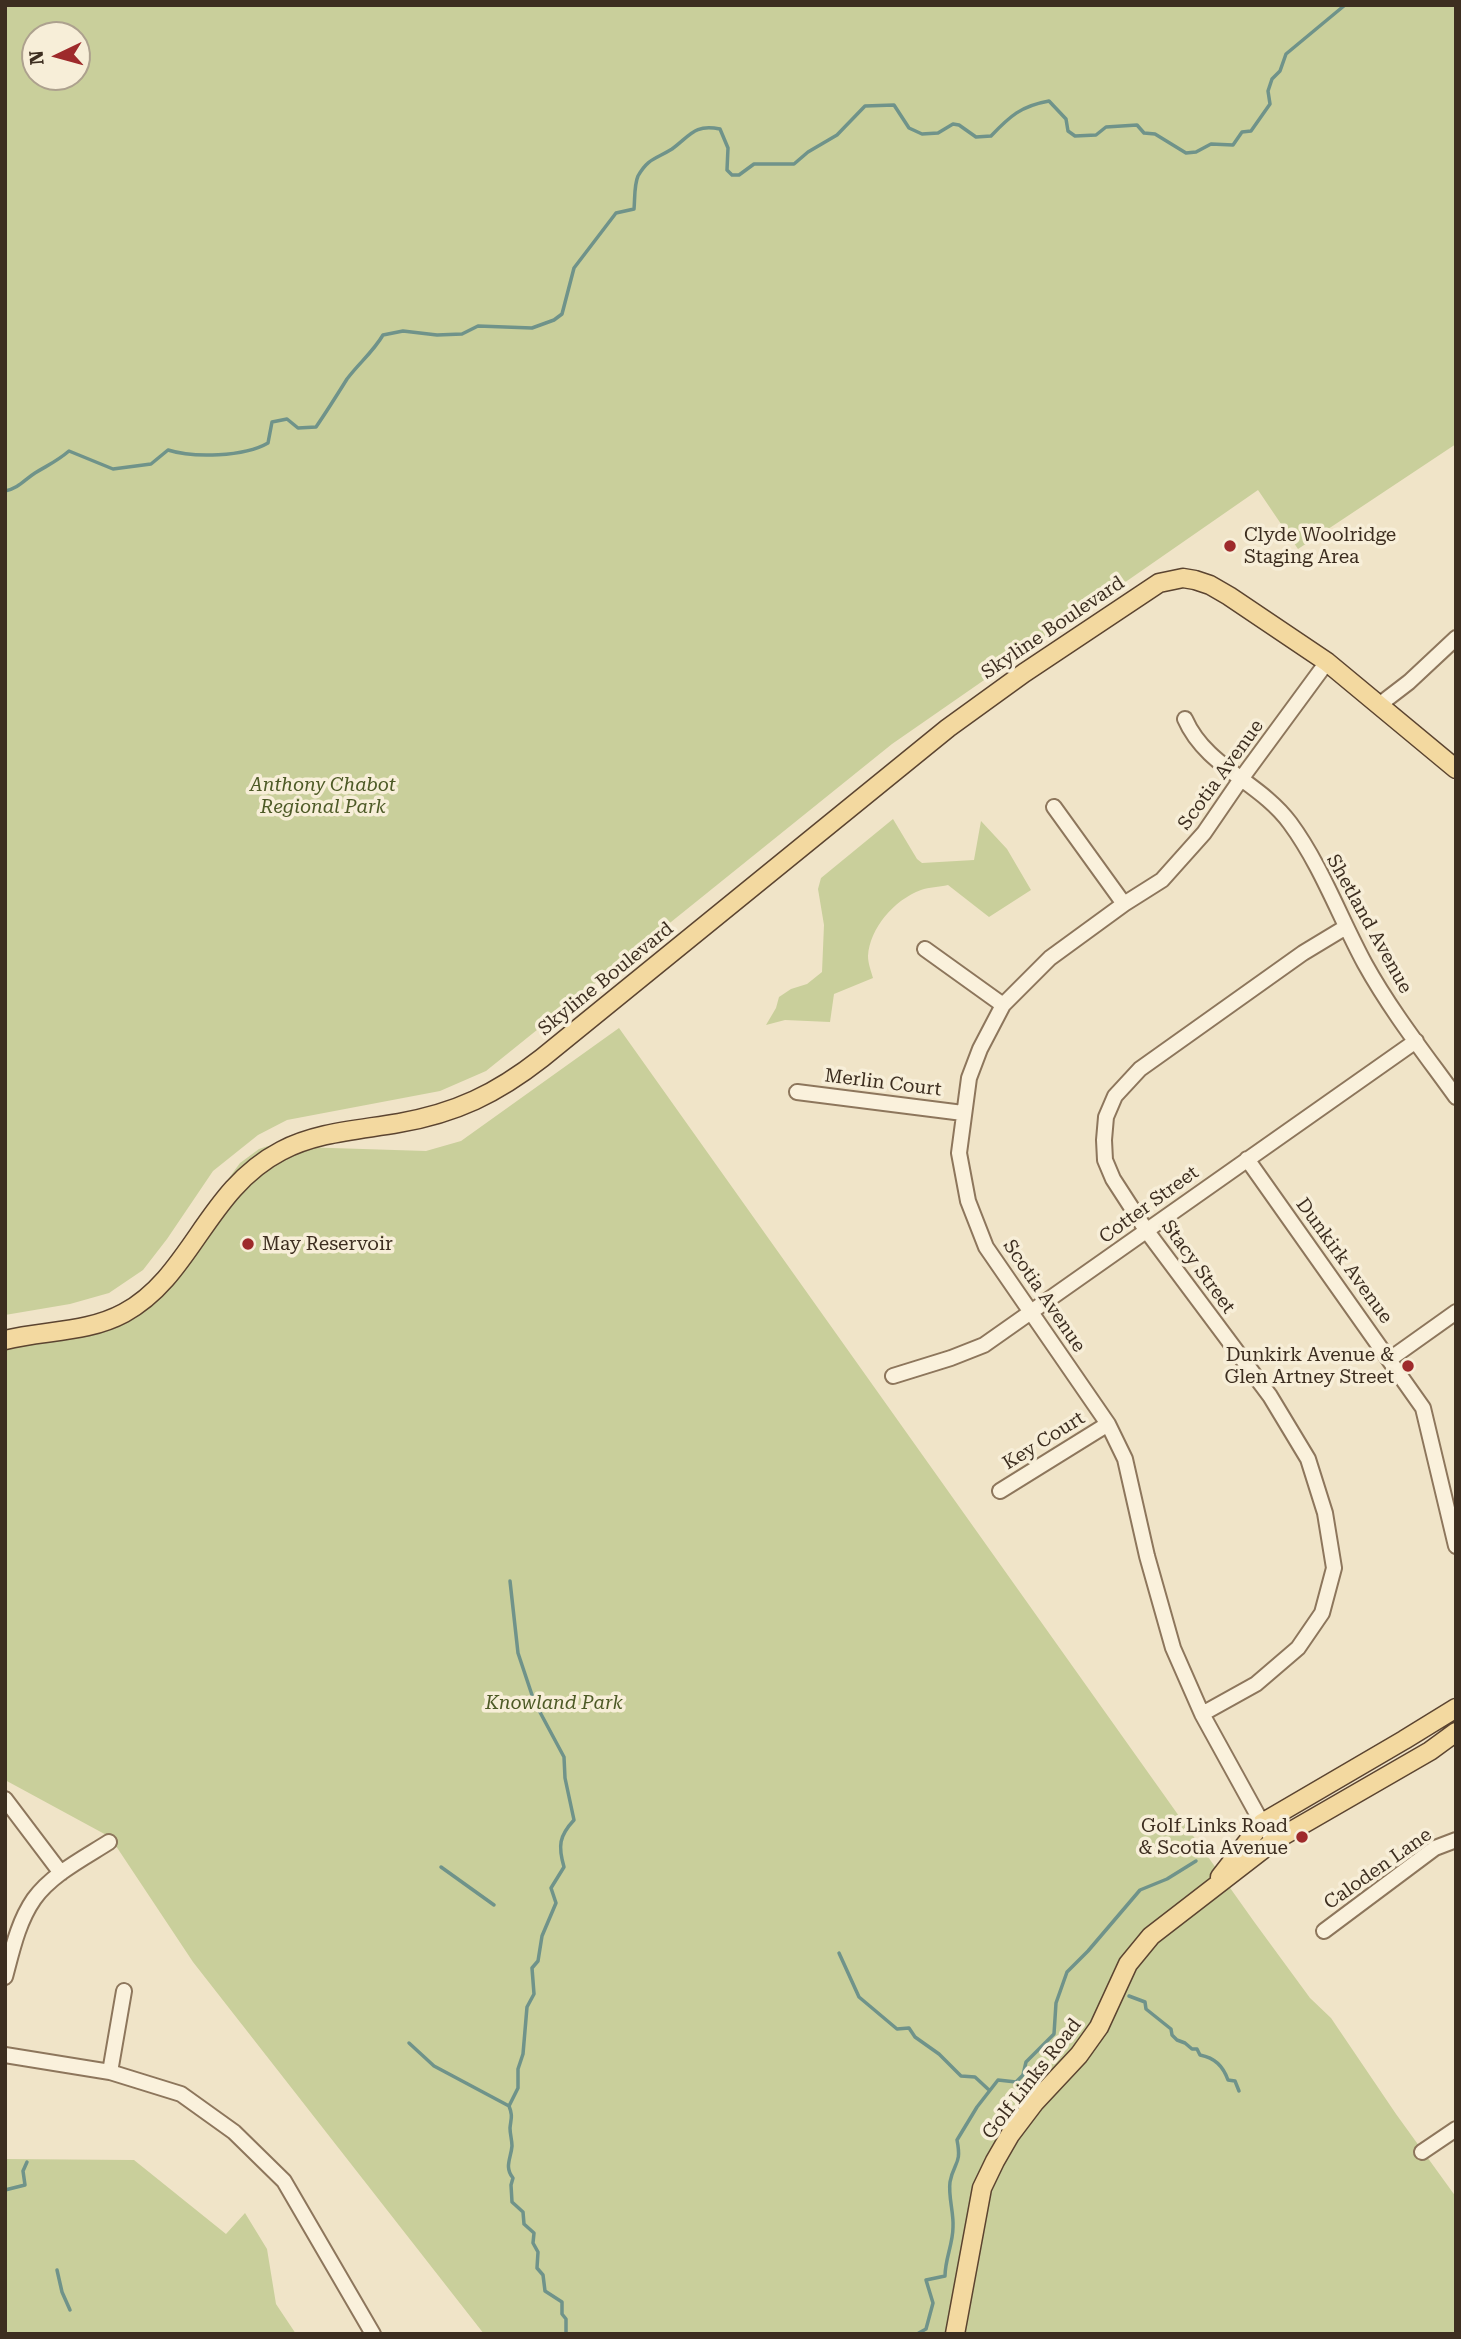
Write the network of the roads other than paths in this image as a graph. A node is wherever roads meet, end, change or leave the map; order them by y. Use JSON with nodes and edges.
{"nodes":[{"id":1,"x":1456,"y":638,"type":"edge"},
{"id":2,"x":1327,"y":662,"type":"junction"},
{"id":3,"x":1379,"y":705,"type":"junction"},
{"id":4,"x":1185,"y":719,"type":"dead end"},
{"id":5,"x":1456,"y":769,"type":"edge"},
{"id":6,"x":1241,"y":779,"type":"junction"},
{"id":7,"x":1054,"y":807,"type":"dead end"},
{"id":8,"x":1124,"y":904,"type":"junction"},
{"id":9,"x":1346,"y":927,"type":"junction"},
{"id":10,"x":925,"y":949,"type":"dead end"},
{"id":11,"x":1003,"y":1005,"type":"junction"},
{"id":12,"x":1416,"y":1041,"type":"junction"},
{"id":13,"x":797,"y":1092,"type":"dead end"},
{"id":14,"x":1456,"y":1097,"type":"edge"},
{"id":15,"x":963,"y":1113,"type":"junction"},
{"id":16,"x":1247,"y":1159,"type":"junction"},
{"id":17,"x":1146,"y":1230,"type":"junction"},
{"id":18,"x":1456,"y":1312,"type":"edge"},
{"id":19,"x":1031,"y":1314,"type":"junction"},
{"id":20,"x":5,"y":1340,"type":"edge"},
{"id":21,"x":1390,"y":1359,"type":"junction"},
{"id":22,"x":893,"y":1376,"type":"dead end"},
{"id":23,"x":1108,"y":1424,"type":"junction"},
{"id":24,"x":1000,"y":1490,"type":"dead end"},
{"id":25,"x":1456,"y":1546,"type":"edge"},
{"id":26,"x":1456,"y":1708,"type":"edge"},
{"id":27,"x":1202,"y":1714,"type":"junction"},
{"id":28,"x":1456,"y":1732,"type":"edge"},
{"id":29,"x":5,"y":1798,"type":"edge"},
{"id":30,"x":1262,"y":1823,"type":"junction"},
{"id":31,"x":1456,"y":1840,"type":"edge"},
{"id":32,"x":1274,"y":1841,"type":"junction"},
{"id":33,"x":109,"y":1842,"type":"dead end"},
{"id":34,"x":61,"y":1873,"type":"junction"},
{"id":35,"x":1212,"y":1889,"type":"junction"},
{"id":36,"x":1324,"y":1931,"type":"dead end"},
{"id":37,"x":5,"y":1977,"type":"edge"},
{"id":38,"x":124,"y":1991,"type":"dead end"},
{"id":39,"x":5,"y":2056,"type":"edge"},
{"id":40,"x":110,"y":2072,"type":"junction"},
{"id":41,"x":1456,"y":2129,"type":"edge"},
{"id":42,"x":1422,"y":2152,"type":"dead end"},
{"id":43,"x":373,"y":2334,"type":"edge"},
{"id":44,"x":955,"y":2334,"type":"edge"}],
"edges":[{"from":1,"to":3,"type":"street"},
{"from":2,"to":3,"type":"main road"},
{"from":2,"to":6,"type":"street","name":"Scotia Avenue"},
{"from":2,"to":20,"type":"main road","name":"Skyline Boulevard"},
{"from":3,"to":5,"type":"main road"},
{"from":4,"to":6,"type":"street","name":"Shetland Avenue"},
{"from":6,"to":8,"type":"street","name":"Scotia Avenue"},
{"from":6,"to":9,"type":"street","name":"Shetland Avenue"},
{"from":7,"to":8,"type":"street"},
{"from":8,"to":11,"type":"street","name":"Scotia Avenue"},
{"from":9,"to":12,"type":"street","name":"Shetland Avenue"},
{"from":9,"to":17,"type":"street","name":"Stacy Street"},
{"from":10,"to":11,"type":"street"},
{"from":11,"to":15,"type":"street","name":"Scotia Avenue"},
{"from":12,"to":14,"type":"street","name":"Shetland Avenue"},
{"from":12,"to":16,"type":"street","name":"Cotter Street"},
{"from":13,"to":15,"type":"street","name":"Merlin Court"},
{"from":15,"to":19,"type":"street","name":"Scotia Avenue"},
{"from":16,"to":17,"type":"street","name":"Cotter Street"},
{"from":16,"to":21,"type":"street","name":"Dunkirk Avenue"},
{"from":17,"to":19,"type":"street","name":"Cotter Street"},
{"from":17,"to":27,"type":"street","name":"Stacy Street"},
{"from":18,"to":21,"type":"street"},
{"from":19,"to":22,"type":"street","name":"Cotter Street"},
{"from":19,"to":23,"type":"street","name":"Scotia Avenue"},
{"from":21,"to":25,"type":"street","name":"Dunkirk Avenue"},
{"from":23,"to":24,"type":"street","name":"Key Court"},
{"from":23,"to":27,"type":"street","name":"Scotia Avenue"},
{"from":26,"to":30,"type":"main road","name":"Golf Links Road"},
{"from":27,"to":30,"type":"street","name":"Scotia Avenue"},
{"from":28,"to":32,"type":"main road","name":"Golf Links Road"},
{"from":29,"to":34,"type":"street"},
{"from":30,"to":32,"type":"street","name":"Scotia Avenue"},
{"from":30,"to":35,"type":"main road","name":"Golf Links Road"},
{"from":31,"to":36,"type":"street","name":"Caloden Lane"},
{"from":32,"to":35,"type":"main road","name":"Golf Links Road"},
{"from":33,"to":34,"type":"street"},
{"from":34,"to":37,"type":"street"},
{"from":35,"to":44,"type":"main road","name":"Golf Links Road"},
{"from":38,"to":40,"type":"street"},
{"from":39,"to":40,"type":"street"},
{"from":40,"to":43,"type":"street"},
{"from":41,"to":42,"type":"street"}]}
